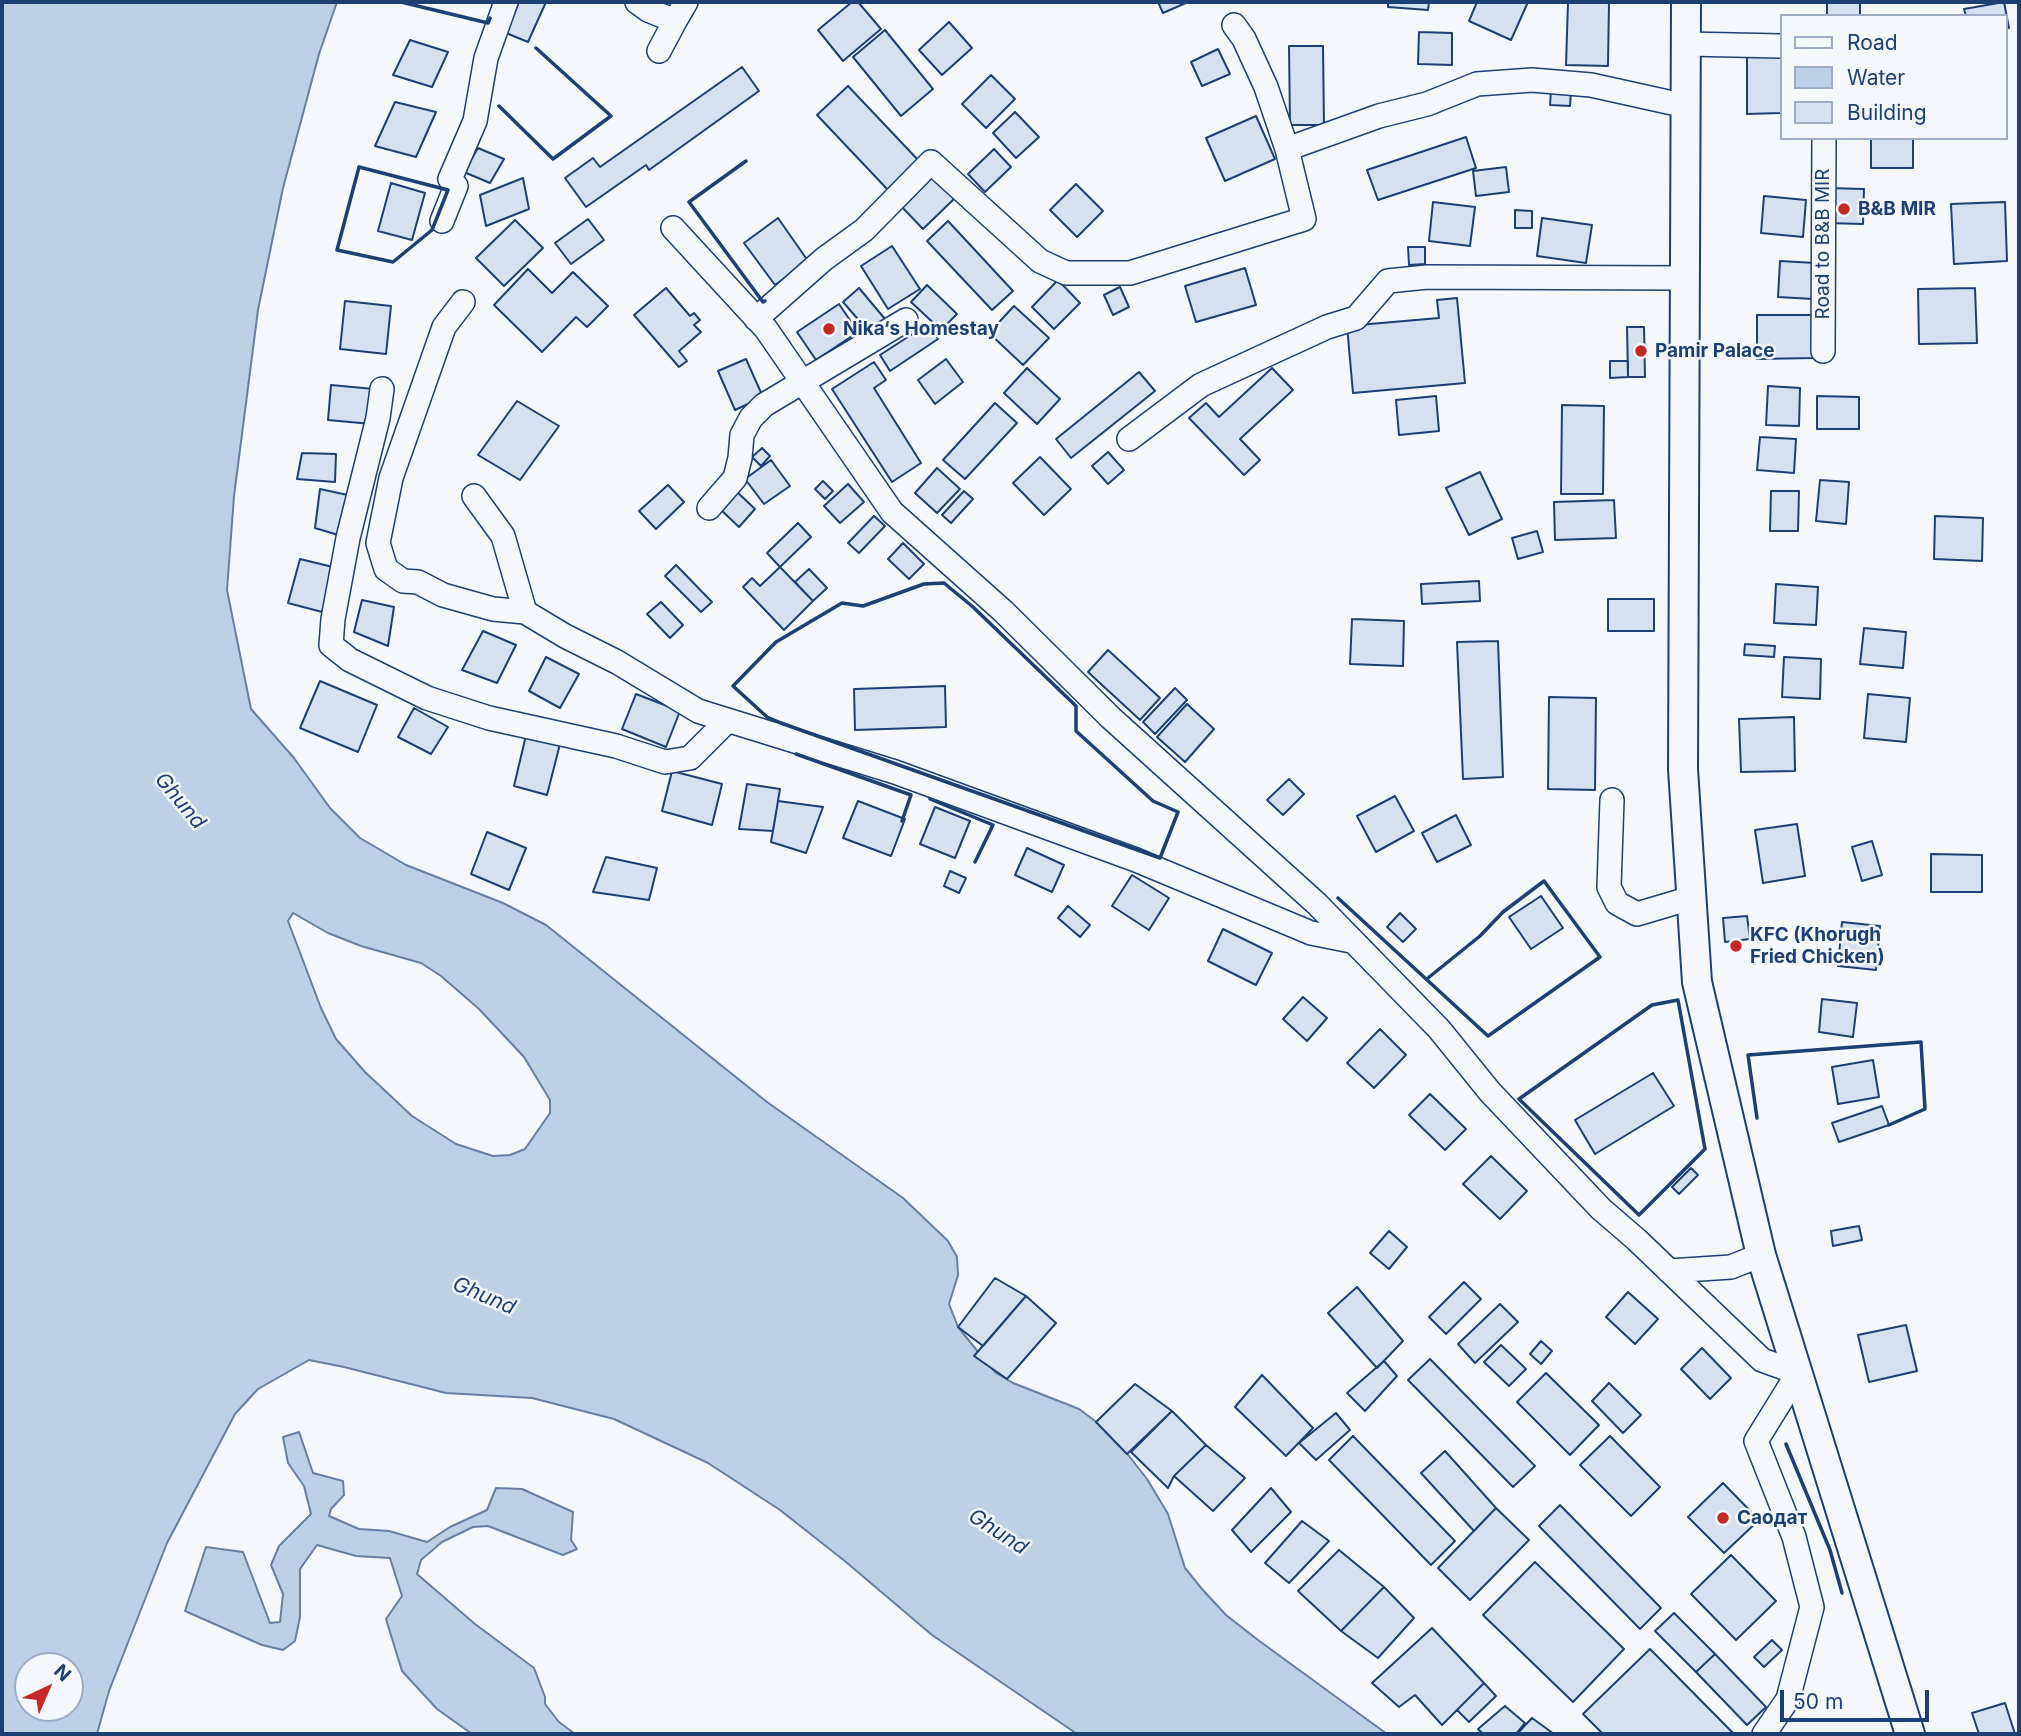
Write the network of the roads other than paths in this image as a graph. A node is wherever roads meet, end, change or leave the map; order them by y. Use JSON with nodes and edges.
{"nodes":[{"id":1,"x":506,"y":2,"type":"edge"},
{"id":2,"x":637,"y":2,"type":"edge"},
{"id":3,"x":1686,"y":2,"type":"edge"},
{"id":4,"x":681,"y":11,"type":"edge"},
{"id":5,"x":1234,"y":25,"type":"dead end"},
{"id":6,"x":1686,"y":44,"type":"junction"},
{"id":7,"x":1780,"y":46,"type":"edge"},
{"id":8,"x":659,"y":51,"type":"dead end"},
{"id":9,"x":1686,"y":106,"type":"junction"},
{"id":10,"x":1824,"y":140,"type":"edge"},
{"id":11,"x":1287,"y":149,"type":"junction"},
{"id":12,"x":442,"y":221,"type":"dead end"},
{"id":13,"x":673,"y":228,"type":"dead end"},
{"id":14,"x":1686,"y":278,"type":"junction"},
{"id":15,"x":463,"y":302,"type":"dead end"},
{"id":16,"x":756,"y":319,"type":"junction"},
{"id":17,"x":906,"y":320,"type":"dead end"},
{"id":18,"x":1823,"y":351,"type":"dead end"},
{"id":19,"x":801,"y":381,"type":"junction"},
{"id":20,"x":382,"y":389,"type":"dead end"},
{"id":21,"x":1129,"y":439,"type":"dead end"},
{"id":22,"x":474,"y":496,"type":"dead end"},
{"id":23,"x":709,"y":508,"type":"dead end"},
{"id":24,"x":525,"y":612,"type":"junction"},
{"id":25,"x":727,"y":721,"type":"junction"},
{"id":26,"x":1612,"y":800,"type":"dead end"},
{"id":27,"x":1691,"y":898,"type":"junction"},
{"id":28,"x":1351,"y":941,"type":"junction"},
{"id":29,"x":1761,"y":1255,"type":"junction"},
{"id":30,"x":1669,"y":1271,"type":"junction"},
{"id":31,"x":1798,"y":1373,"type":"junction"},
{"id":32,"x":1764,"y":1734,"type":"edge"},
{"id":33,"x":1910,"y":1734,"type":"edge"}],
"edges":[{"from":1,"to":12,"type":"street"},
{"from":2,"to":4,"type":"street"},
{"from":3,"to":6,"type":"main road"},
{"from":4,"to":8,"type":"street"},
{"from":5,"to":11,"type":"street"},
{"from":6,"to":7,"type":"street"},
{"from":6,"to":9,"type":"main road"},
{"from":9,"to":11,"type":"street"},
{"from":9,"to":14,"type":"main road"},
{"from":10,"to":18,"type":"street","name":"Road to B&B MIR"},
{"from":11,"to":16,"type":"street"},
{"from":13,"to":16,"type":"street"},
{"from":14,"to":21,"type":"street"},
{"from":14,"to":27,"type":"main road"},
{"from":15,"to":24,"type":"street"},
{"from":16,"to":19,"type":"street"},
{"from":17,"to":19,"type":"street"},
{"from":19,"to":23,"type":"street"},
{"from":19,"to":28,"type":"street"},
{"from":20,"to":25,"type":"street"},
{"from":22,"to":24,"type":"street"},
{"from":24,"to":25,"type":"street"},
{"from":25,"to":28,"type":"street"},
{"from":26,"to":27,"type":"street"},
{"from":27,"to":29,"type":"main road"},
{"from":28,"to":30,"type":"street"},
{"from":29,"to":30,"type":"street"},
{"from":29,"to":31,"type":"main road"},
{"from":30,"to":31,"type":"street"},
{"from":31,"to":32,"type":"street"},
{"from":31,"to":33,"type":"main road"}]}
